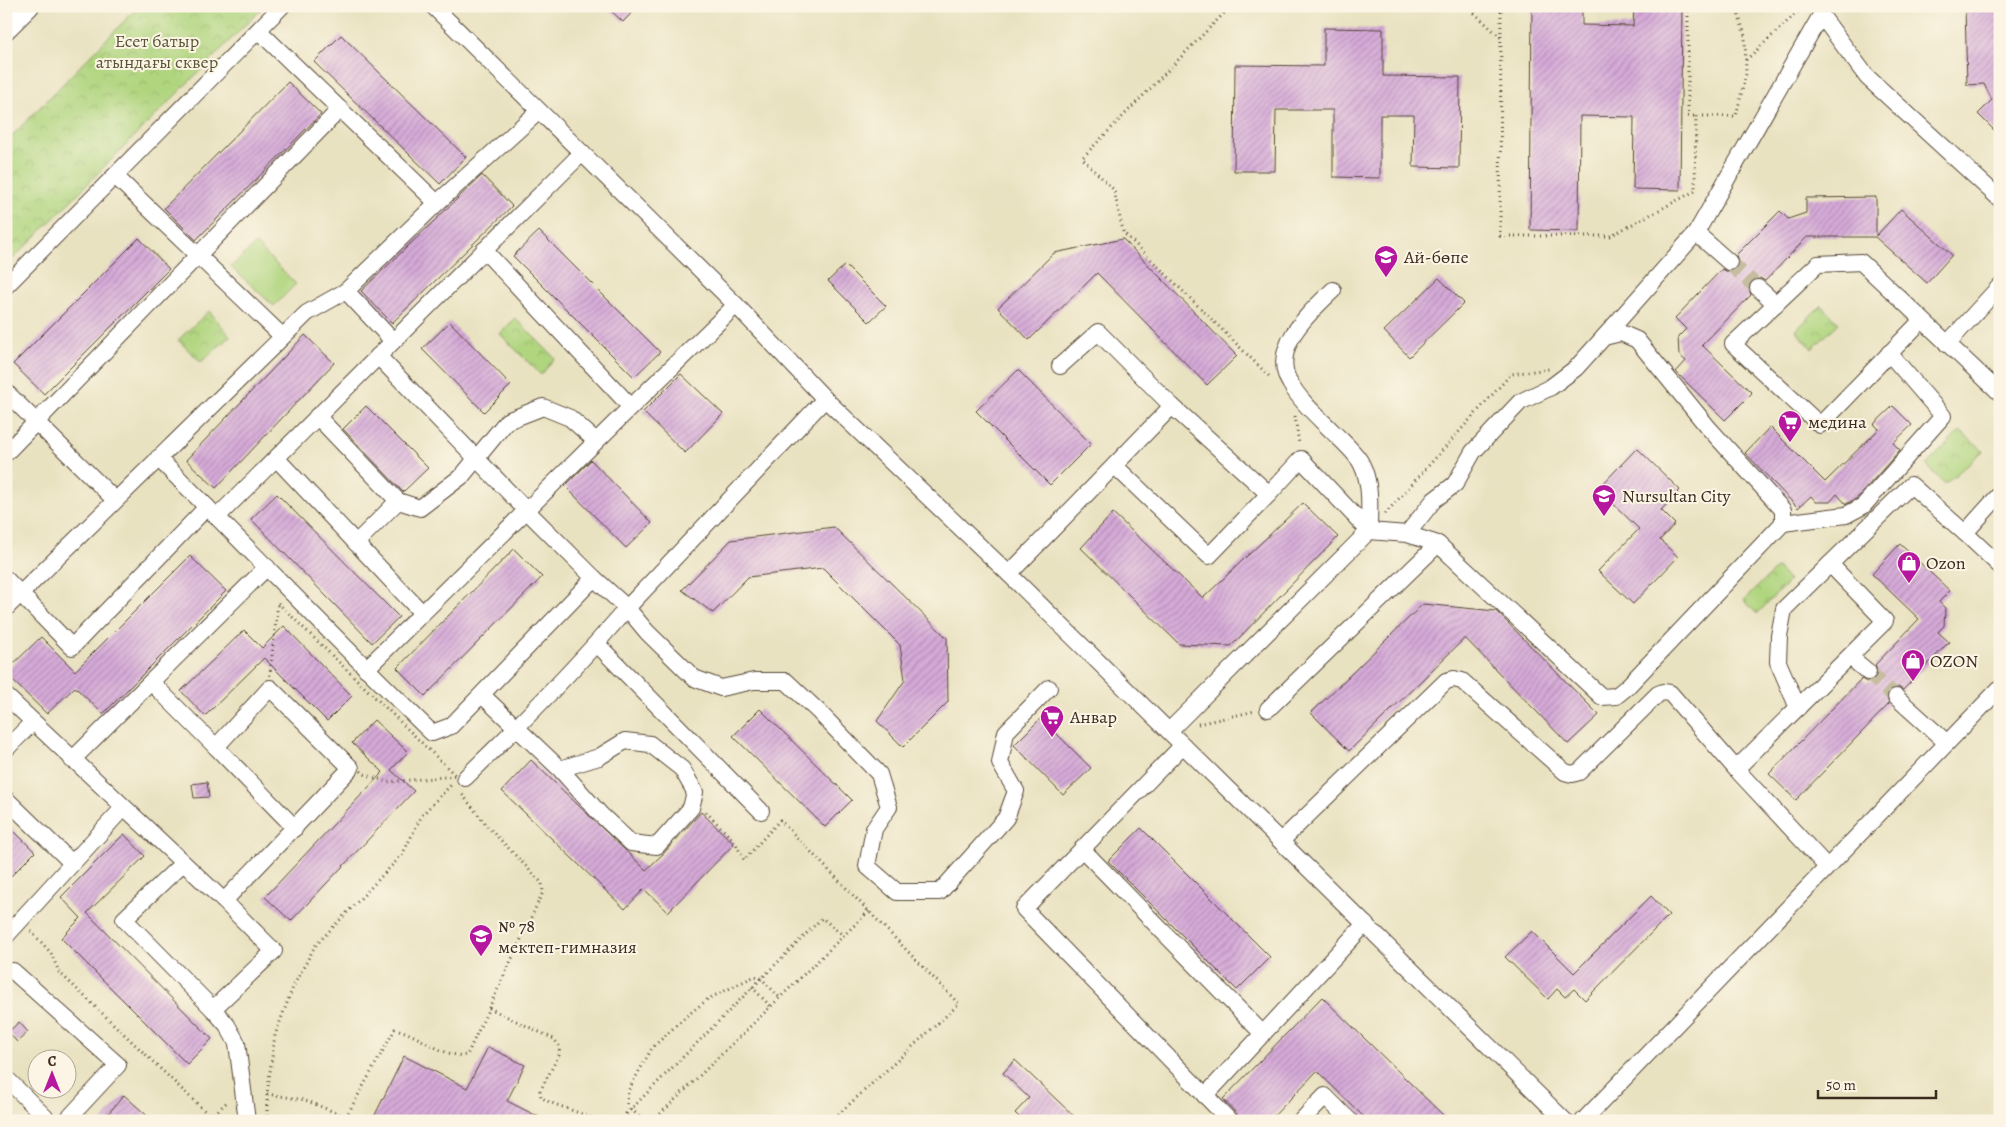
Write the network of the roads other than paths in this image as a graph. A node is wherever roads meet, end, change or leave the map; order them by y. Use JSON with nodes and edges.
{"nodes":[{"id":1,"x":29,"y":6,"type":"edge"},
{"id":2,"x":282,"y":6,"type":"edge"},
{"id":3,"x":433,"y":6,"type":"edge"},
{"id":4,"x":1822,"y":9,"type":"edge"},
{"id":5,"x":6,"y":30,"type":"edge"},
{"id":6,"x":259,"y":31,"type":"junction"},
{"id":7,"x":340,"y":109,"type":"junction"},
{"id":8,"x":539,"y":111,"type":"junction"},
{"id":9,"x":582,"y":153,"type":"junction"},
{"id":10,"x":115,"y":176,"type":"junction"},
{"id":11,"x":2000,"y":199,"type":"edge"},
{"id":12,"x":437,"y":203,"type":"junction"},
{"id":13,"x":1696,"y":233,"type":"junction"},
{"id":14,"x":484,"y":250,"type":"junction"},
{"id":15,"x":198,"y":257,"type":"junction"},
{"id":16,"x":1729,"y":262,"type":"tunnel mouth"},
{"id":17,"x":6,"y":286,"type":"edge"},
{"id":18,"x":2000,"y":286,"type":"edge"},
{"id":19,"x":1758,"y":288,"type":"tunnel mouth"},
{"id":20,"x":1333,"y":290,"type":"dead end"},
{"id":21,"x":346,"y":291,"type":"junction"},
{"id":22,"x":736,"y":304,"type":"junction"},
{"id":23,"x":1776,"y":304,"type":"junction"},
{"id":24,"x":1922,"y":320,"type":"junction"},
{"id":25,"x":282,"y":336,"type":"junction"},
{"id":26,"x":1604,"y":337,"type":"junction"},
{"id":27,"x":393,"y":341,"type":"junction"},
{"id":28,"x":1948,"y":344,"type":"junction"},
{"id":29,"x":1889,"y":353,"type":"junction"},
{"id":30,"x":378,"y":356,"type":"junction"},
{"id":31,"x":1060,"y":366,"type":"dead end"},
{"id":32,"x":6,"y":392,"type":"edge"},
{"id":33,"x":2000,"y":393,"type":"edge"},
{"id":34,"x":825,"y":399,"type":"junction"},
{"id":35,"x":1172,"y":406,"type":"junction"},
{"id":36,"x":631,"y":407,"type":"junction"},
{"id":37,"x":318,"y":416,"type":"junction"},
{"id":38,"x":37,"y":422,"type":"junction"},
{"id":39,"x":596,"y":441,"type":"junction"},
{"id":40,"x":6,"y":453,"type":"edge"},
{"id":41,"x":158,"y":458,"type":"junction"},
{"id":42,"x":276,"y":458,"type":"junction"},
{"id":43,"x":476,"y":459,"type":"junction"},
{"id":44,"x":1115,"y":466,"type":"junction"},
{"id":45,"x":1269,"y":494,"type":"junction"},
{"id":46,"x":2000,"y":494,"type":"edge"},
{"id":47,"x":115,"y":500,"type":"junction"},
{"id":48,"x":398,"y":501,"type":"junction"},
{"id":49,"x":526,"y":510,"type":"junction"},
{"id":50,"x":212,"y":512,"type":"junction"},
{"id":51,"x":1783,"y":523,"type":"junction"},
{"id":52,"x":1369,"y":531,"type":"junction"},
{"id":53,"x":1964,"y":532,"type":"junction"},
{"id":54,"x":1407,"y":534,"type":"junction"},
{"id":55,"x":356,"y":543,"type":"junction"},
{"id":56,"x":1438,"y":544,"type":"junction"},
{"id":57,"x":1830,"y":564,"type":"junction"},
{"id":58,"x":2000,"y":566,"type":"edge"},
{"id":59,"x":267,"y":567,"type":"junction"},
{"id":60,"x":1009,"y":574,"type":"junction"},
{"id":61,"x":594,"y":578,"type":"junction"},
{"id":62,"x":6,"y":579,"type":"edge"},
{"id":63,"x":20,"y":594,"type":"junction"},
{"id":64,"x":6,"y":608,"type":"edge"},
{"id":65,"x":627,"y":608,"type":"junction"},
{"id":66,"x":422,"y":613,"type":"junction"},
{"id":67,"x":597,"y":644,"type":"junction"},
{"id":68,"x":1850,"y":657,"type":"junction"},
{"id":69,"x":366,"y":669,"type":"junction"},
{"id":70,"x":1868,"y":672,"type":"tunnel mouth"},
{"id":71,"x":151,"y":682,"type":"junction"},
{"id":72,"x":1048,"y":688,"type":"dead end"},
{"id":73,"x":2000,"y":688,"type":"edge"},
{"id":74,"x":482,"y":695,"type":"junction"},
{"id":75,"x":6,"y":696,"type":"edge"},
{"id":76,"x":1896,"y":697,"type":"tunnel mouth"},
{"id":77,"x":1798,"y":708,"type":"junction"},
{"id":78,"x":1268,"y":709,"type":"road end"},
{"id":79,"x":33,"y":722,"type":"junction"},
{"id":80,"x":516,"y":729,"type":"junction"},
{"id":81,"x":1169,"y":731,"type":"junction"},
{"id":82,"x":1947,"y":743,"type":"junction"},
{"id":83,"x":1183,"y":745,"type":"junction"},
{"id":84,"x":216,"y":747,"type":"junction"},
{"id":85,"x":6,"y":749,"type":"edge"},
{"id":86,"x":72,"y":760,"type":"junction"},
{"id":87,"x":560,"y":769,"type":"junction"},
{"id":88,"x":1736,"y":769,"type":"junction"},
{"id":89,"x":458,"y":779,"type":"road end"},
{"id":90,"x":6,"y":799,"type":"edge"},
{"id":91,"x":123,"y":808,"type":"junction"},
{"id":92,"x":761,"y":812,"type":"dead end"},
{"id":93,"x":295,"y":828,"type":"junction"},
{"id":94,"x":1281,"y":841,"type":"junction"},
{"id":95,"x":1082,"y":849,"type":"junction"},
{"id":96,"x":183,"y":863,"type":"junction"},
{"id":97,"x":72,"y":864,"type":"junction"},
{"id":98,"x":1827,"y":867,"type":"junction"},
{"id":99,"x":224,"y":901,"type":"junction"},
{"id":100,"x":1365,"y":924,"type":"junction"},
{"id":101,"x":6,"y":936,"type":"edge"},
{"id":102,"x":8,"y":971,"type":"edge"},
{"id":103,"x":213,"y":1009,"type":"junction"},
{"id":104,"x":1263,"y":1034,"type":"junction"},
{"id":105,"x":6,"y":1078,"type":"edge"},
{"id":106,"x":1205,"y":1096,"type":"junction"},
{"id":107,"x":49,"y":1121,"type":"edge"},
{"id":108,"x":66,"y":1121,"type":"edge"},
{"id":109,"x":247,"y":1121,"type":"edge"},
{"id":110,"x":1230,"y":1121,"type":"edge"},
{"id":111,"x":1301,"y":1121,"type":"edge"},
{"id":112,"x":1350,"y":1121,"type":"edge"},
{"id":113,"x":1565,"y":1121,"type":"edge"},
{"id":114,"x":1583,"y":1121,"type":"edge"}],
"edges":[{"from":1,"to":5,"type":"main road"},
{"from":2,"to":6,"type":"street"},
{"from":3,"to":8,"type":"street"},
{"from":4,"to":11,"type":"street"},
{"from":4,"to":13,"type":"street"},
{"from":6,"to":7,"type":"street"},
{"from":6,"to":10,"type":"street"},
{"from":7,"to":12,"type":"street"},
{"from":7,"to":15,"type":"street"},
{"from":8,"to":9,"type":"street"},
{"from":8,"to":12,"type":"street"},
{"from":9,"to":14,"type":"street"},
{"from":9,"to":22,"type":"street"},
{"from":10,"to":15,"type":"street"},
{"from":10,"to":17,"type":"street"},
{"from":12,"to":21,"type":"street"},
{"from":13,"to":16,"type":"street"},
{"from":13,"to":26,"type":"street"},
{"from":14,"to":27,"type":"street"},
{"from":14,"to":36,"type":"street"},
{"from":15,"to":25,"type":"street"},
{"from":15,"to":38,"type":"street"},
{"from":18,"to":28,"type":"street"},
{"from":19,"to":23,"type":"street"},
{"from":20,"to":52,"type":"street"},
{"from":21,"to":25,"type":"street"},
{"from":21,"to":27,"type":"street"},
{"from":22,"to":34,"type":"street"},
{"from":22,"to":36,"type":"street"},
{"from":23,"to":24,"type":"street"},
{"from":23,"to":29,"type":"street"},
{"from":24,"to":28,"type":"street"},
{"from":24,"to":29,"type":"street"},
{"from":25,"to":41,"type":"street"},
{"from":26,"to":51,"type":"street"},
{"from":26,"to":54,"type":"street"},
{"from":27,"to":30,"type":"street"},
{"from":28,"to":33,"type":"street"},
{"from":29,"to":51,"type":"street"},
{"from":30,"to":37,"type":"street"},
{"from":30,"to":43,"type":"street"},
{"from":31,"to":35,"type":"street"},
{"from":32,"to":38,"type":"street"},
{"from":34,"to":60,"type":"street"},
{"from":34,"to":65,"type":"street"},
{"from":35,"to":44,"type":"street"},
{"from":35,"to":45,"type":"street"},
{"from":36,"to":39,"type":"street"},
{"from":37,"to":42,"type":"street"},
{"from":37,"to":48,"type":"street"},
{"from":38,"to":40,"type":"street"},
{"from":38,"to":47,"type":"street"},
{"from":39,"to":43,"type":"street"},
{"from":39,"to":49,"type":"street"},
{"from":41,"to":47,"type":"street"},
{"from":41,"to":50,"type":"street"},
{"from":42,"to":50,"type":"street"},
{"from":42,"to":55,"type":"street"},
{"from":43,"to":48,"type":"street"},
{"from":43,"to":49,"type":"street"},
{"from":44,"to":45,"type":"street"},
{"from":44,"to":60,"type":"street"},
{"from":45,"to":52,"type":"street"},
{"from":46,"to":53,"type":"street"},
{"from":47,"to":63,"type":"street"},
{"from":48,"to":55,"type":"street"},
{"from":49,"to":61,"type":"street"},
{"from":49,"to":66,"type":"street"},
{"from":50,"to":59,"type":"street"},
{"from":50,"to":63,"type":"street"},
{"from":51,"to":56,"type":"street"},
{"from":52,"to":54,"type":"street"},
{"from":52,"to":81,"type":"street"},
{"from":53,"to":57,"type":"street"},
{"from":53,"to":58,"type":"street"},
{"from":54,"to":56,"type":"street"},
{"from":55,"to":66,"type":"street"},
{"from":56,"to":78,"type":"street"},
{"from":57,"to":68,"type":"street"},
{"from":57,"to":77,"type":"street"},
{"from":59,"to":69,"type":"street"},
{"from":59,"to":71,"type":"street"},
{"from":60,"to":81,"type":"street"},
{"from":61,"to":65,"type":"street"},
{"from":61,"to":74,"type":"street"},
{"from":62,"to":63,"type":"street"},
{"from":63,"to":64,"type":"street"},
{"from":65,"to":67,"type":"street"},
{"from":65,"to":72,"type":"street"},
{"from":66,"to":69,"type":"street"},
{"from":67,"to":80,"type":"street"},
{"from":67,"to":92,"type":"street"},
{"from":68,"to":70,"type":"street"},
{"from":68,"to":77,"type":"street"},
{"from":69,"to":74,"type":"street"},
{"from":71,"to":84,"type":"street"},
{"from":71,"to":86,"type":"street"},
{"from":73,"to":82,"type":"street"},
{"from":74,"to":80,"type":"street"},
{"from":75,"to":79,"type":"street"},
{"from":76,"to":82,"type":"street"},
{"from":77,"to":88,"type":"street"},
{"from":79,"to":85,"type":"street"},
{"from":79,"to":86,"type":"street"},
{"from":80,"to":87,"type":"street"},
{"from":80,"to":89,"type":"street"},
{"from":81,"to":83,"type":"street"},
{"from":82,"to":98,"type":"street"},
{"from":83,"to":94,"type":"street"},
{"from":83,"to":95,"type":"street"},
{"from":84,"to":93,"type":"street"},
{"from":84,"to":93,"type":"street"},
{"from":86,"to":91,"type":"street"},
{"from":87,"to":87,"type":"street"},
{"from":88,"to":94,"type":"street"},
{"from":88,"to":98,"type":"street"},
{"from":90,"to":97,"type":"street"},
{"from":91,"to":96,"type":"street"},
{"from":91,"to":97,"type":"street"},
{"from":93,"to":99,"type":"street"},
{"from":94,"to":100,"type":"street"},
{"from":95,"to":104,"type":"street"},
{"from":95,"to":106,"type":"street"},
{"from":96,"to":99,"type":"street"},
{"from":96,"to":103,"type":"street"},
{"from":97,"to":101,"type":"street"},
{"from":98,"to":114,"type":"street"},
{"from":99,"to":103,"type":"street"},
{"from":100,"to":104,"type":"street"},
{"from":100,"to":113,"type":"street"},
{"from":102,"to":108,"type":"street"},
{"from":103,"to":109,"type":"street"},
{"from":104,"to":106,"type":"street"},
{"from":105,"to":107,"type":"street"},
{"from":106,"to":110,"type":"street"},
{"from":111,"to":112,"type":"street"}]}
